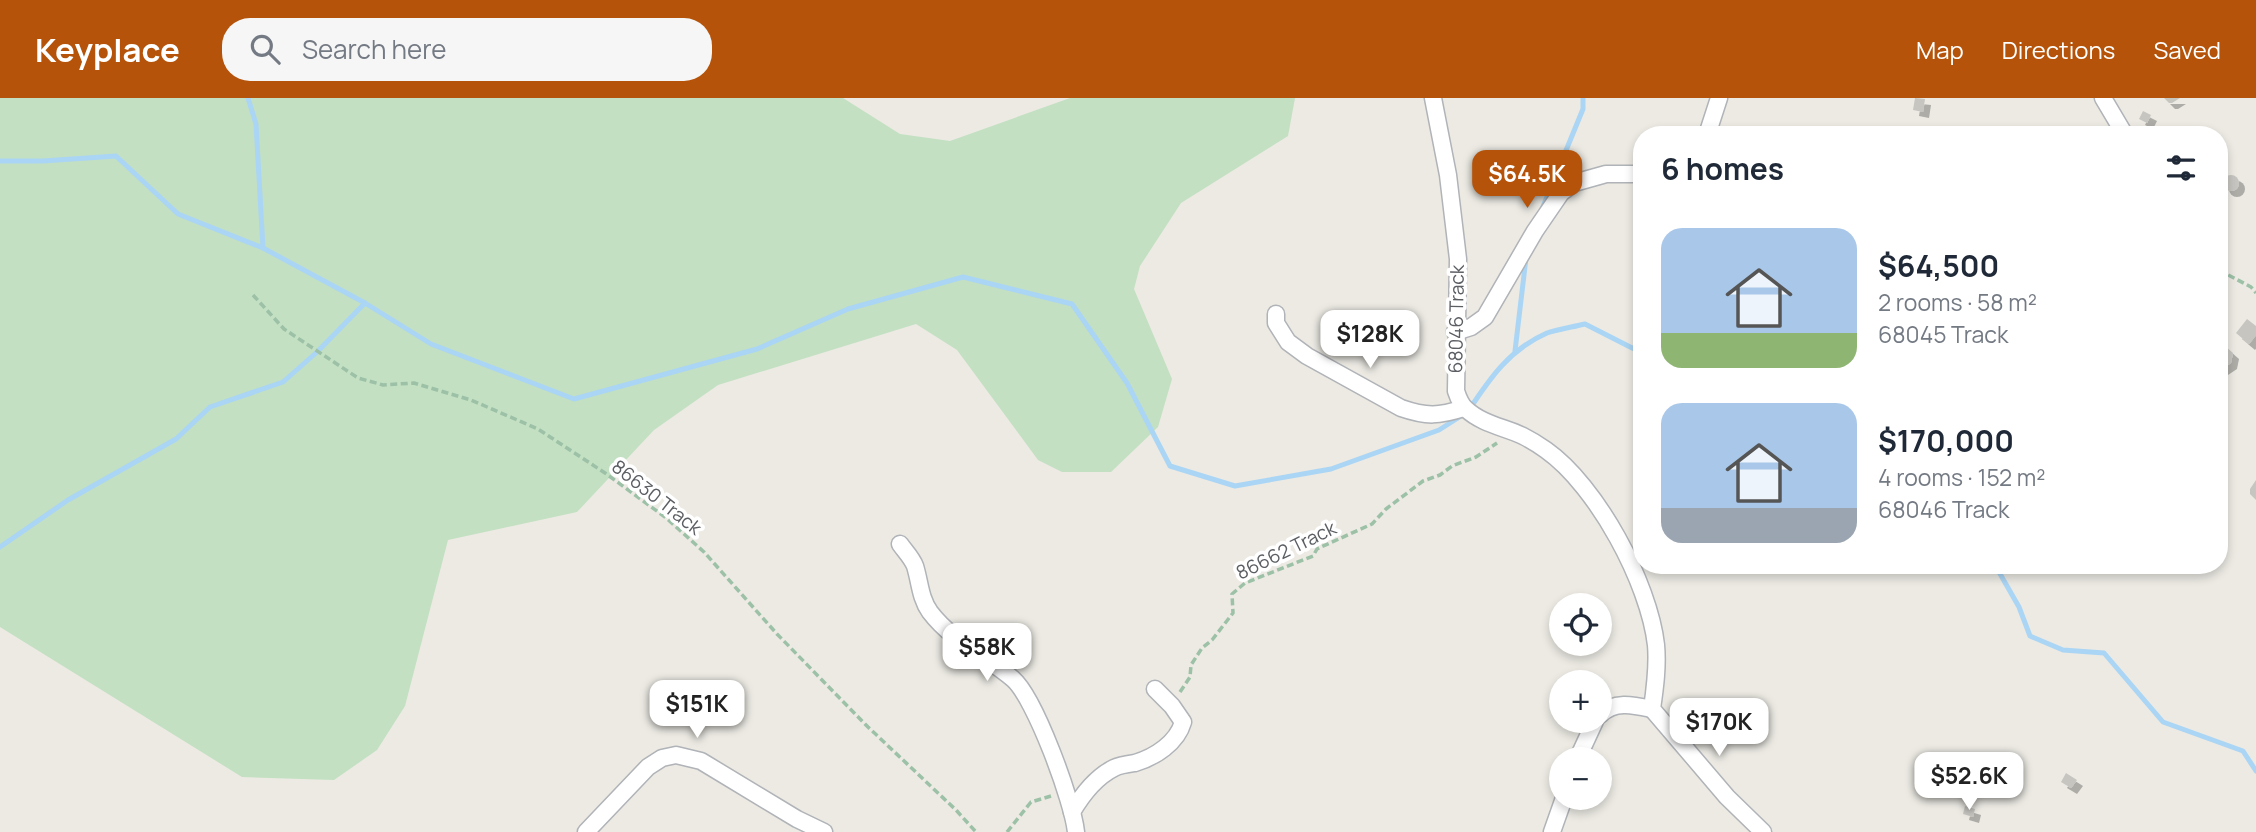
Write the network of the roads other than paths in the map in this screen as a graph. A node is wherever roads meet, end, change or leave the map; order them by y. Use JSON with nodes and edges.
{"nodes":[{"id":1,"x":1433,"y":98,"type":"edge"},
{"id":2,"x":1718,"y":98,"type":"edge"},
{"id":3,"x":2103,"y":98,"type":"edge"},
{"id":4,"x":1710,"y":126,"type":"edge"},
{"id":5,"x":2120,"y":126,"type":"edge"},
{"id":6,"x":1633,"y":174,"type":"edge"},
{"id":7,"x":1276,"y":314,"type":"dead end"},
{"id":8,"x":1455,"y":332,"type":"junction"},
{"id":9,"x":1464,"y":408,"type":"junction"},
{"id":10,"x":900,"y":544,"type":"dead end"},
{"id":11,"x":1633,"y":570,"type":"edge"},
{"id":12,"x":1635,"y":574,"type":"edge"},
{"id":13,"x":1154,"y":689,"type":"dead end"},
{"id":14,"x":1612,"y":706,"type":"edge"},
{"id":15,"x":1652,"y":709,"type":"junction"},
{"id":16,"x":1559,"y":810,"type":"edge"},
{"id":17,"x":1072,"y":812,"type":"junction"},
{"id":18,"x":586,"y":832,"type":"edge"},
{"id":19,"x":824,"y":832,"type":"edge"},
{"id":20,"x":1076,"y":832,"type":"edge"},
{"id":21,"x":1552,"y":832,"type":"edge"},
{"id":22,"x":1763,"y":832,"type":"edge"}],
"edges":[{"from":1,"to":8,"type":"street","name":"68046 Track"},
{"from":2,"to":4,"type":"street"},
{"from":3,"to":5,"type":"street"},
{"from":6,"to":8,"type":"street"},
{"from":7,"to":9,"type":"street"},
{"from":8,"to":9,"type":"street","name":"68046 Track"},
{"from":9,"to":11,"type":"street"},
{"from":10,"to":17,"type":"street"},
{"from":12,"to":15,"type":"street"},
{"from":13,"to":17,"type":"street"},
{"from":14,"to":15,"type":"street"},
{"from":15,"to":22,"type":"street"},
{"from":16,"to":21,"type":"street"},
{"from":17,"to":20,"type":"street"},
{"from":18,"to":19,"type":"street"}]}
